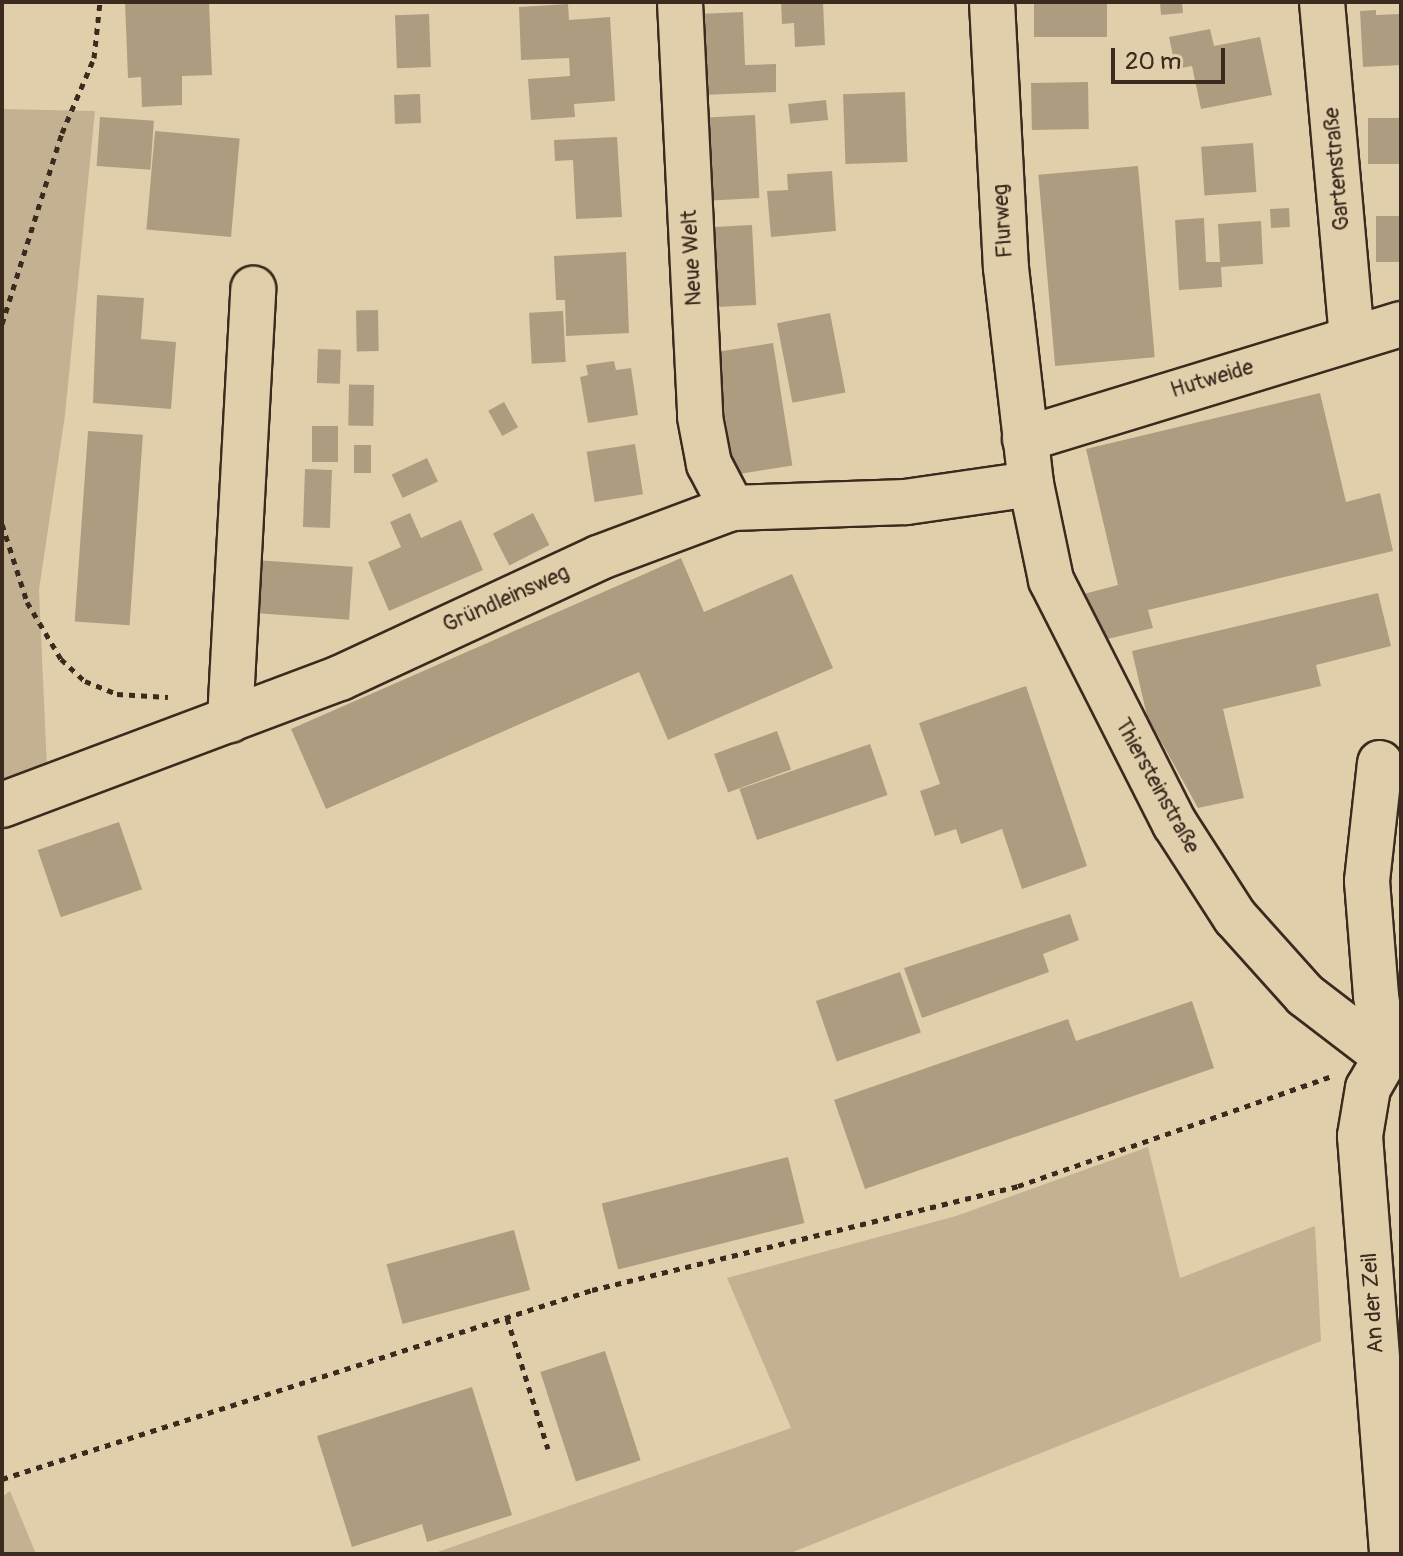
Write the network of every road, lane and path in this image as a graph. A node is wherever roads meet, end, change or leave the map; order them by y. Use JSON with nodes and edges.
{"nodes":[{"id":1,"x":100,"y":2,"type":"edge"},
{"id":2,"x":680,"y":2,"type":"edge"},
{"id":3,"x":992,"y":2,"type":"edge"},
{"id":4,"x":1322,"y":2,"type":"edge"},
{"id":5,"x":253,"y":289,"type":"dead end"},
{"id":6,"x":2,"y":324,"type":"edge"},
{"id":7,"x":1401,"y":324,"type":"edge"},
{"id":8,"x":1352,"y":337,"type":"junction"},
{"id":9,"x":1025,"y":439,"type":"junction"},
{"id":10,"x":1031,"y":484,"type":"junction"},
{"id":11,"x":732,"y":508,"type":"junction"},
{"id":12,"x":2,"y":524,"type":"edge"},
{"id":13,"x":219,"y":724,"type":"junction"},
{"id":14,"x":1380,"y":763,"type":"dead end"},
{"id":15,"x":2,"y":805,"type":"edge"},
{"id":16,"x":1394,"y":1056,"type":"edge"},
{"id":17,"x":507,"y":1318,"type":"junction"},
{"id":18,"x":548,"y":1449,"type":"dead end"},
{"id":19,"x":2,"y":1479,"type":"edge"},
{"id":20,"x":1392,"y":1554,"type":"edge"}],
"edges":[{"from":1,"to":6,"type":"path"},
{"from":2,"to":11,"type":"street","name":"Neue Welt"},
{"from":3,"to":9,"type":"street","name":"Flurweg"},
{"from":4,"to":8,"type":"street","name":"Gartenstraße"},
{"from":5,"to":13,"type":"street"},
{"from":7,"to":8,"type":"street","name":"Hutweide"},
{"from":8,"to":9,"type":"street","name":"Hutweide"},
{"from":9,"to":10,"type":"street","name":"Thiersteinstraße"},
{"from":10,"to":11,"type":"street","name":"Gründleinsweg"},
{"from":10,"to":16,"type":"street","name":"Thiersteinstraße"},
{"from":11,"to":13,"type":"street","name":"Gründleinsweg"},
{"from":12,"to":13,"type":"path"},
{"from":13,"to":15,"type":"street","name":"Gründleinsweg"},
{"from":14,"to":16,"type":"street"},
{"from":16,"to":17,"type":"path"},
{"from":16,"to":20,"type":"street","name":"An der Zeil"},
{"from":17,"to":18,"type":"path"},
{"from":17,"to":19,"type":"path"}]}
